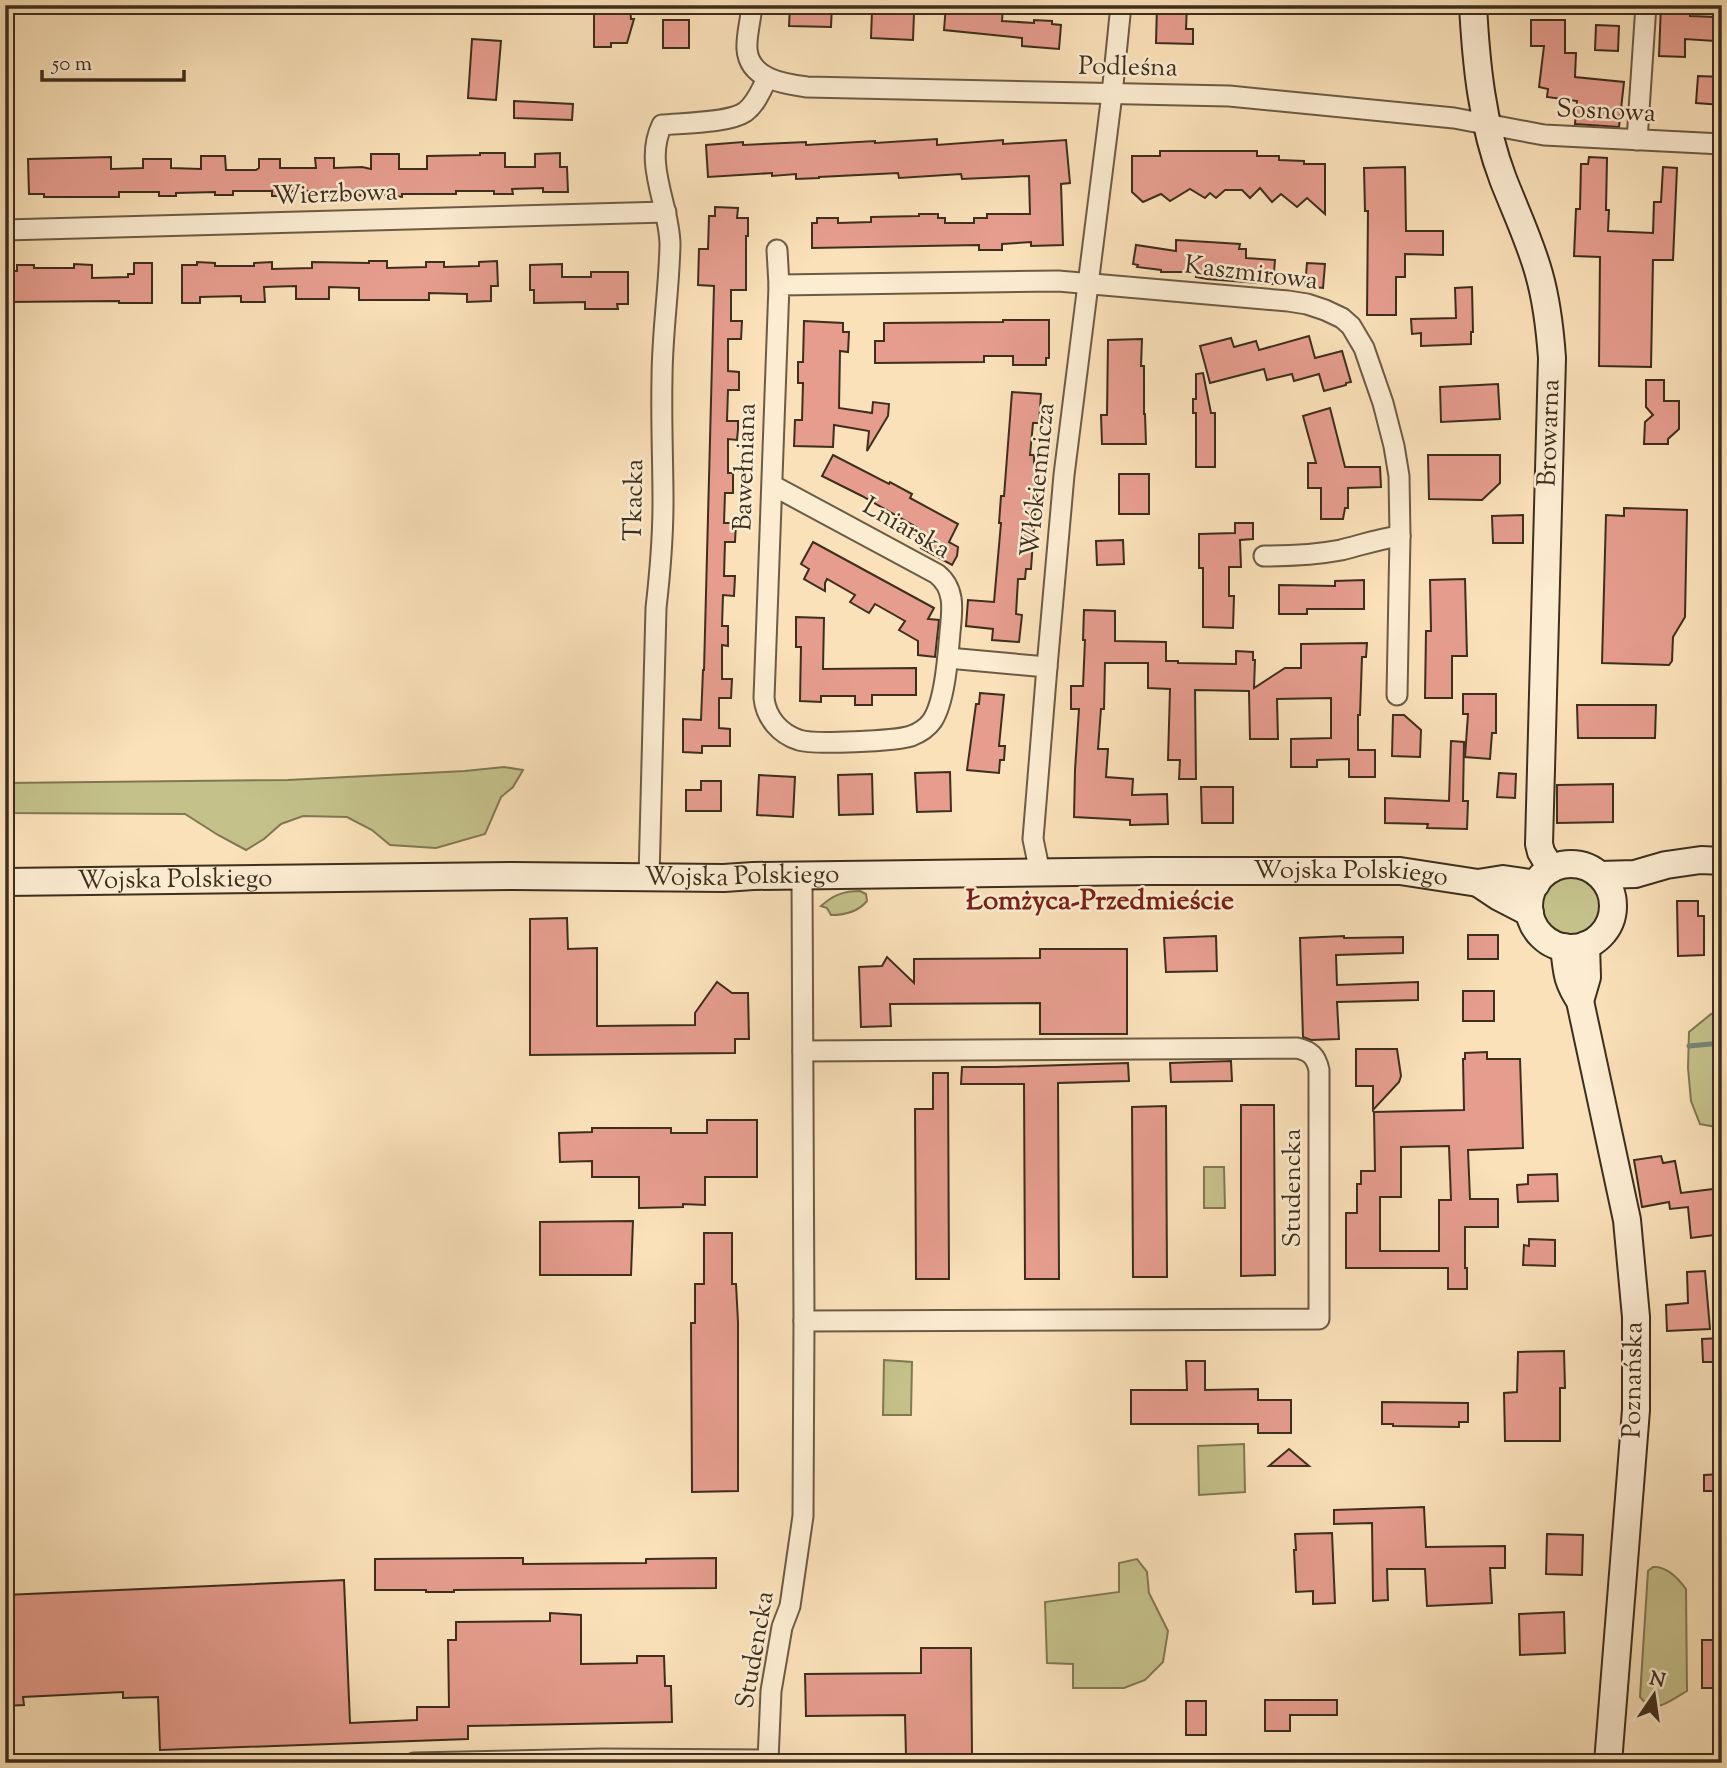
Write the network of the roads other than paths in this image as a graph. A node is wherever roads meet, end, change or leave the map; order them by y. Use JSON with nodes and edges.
{"nodes":[{"id":1,"x":752,"y":5,"type":"edge"},
{"id":2,"x":1121,"y":5,"type":"edge"},
{"id":3,"x":1473,"y":5,"type":"edge"},
{"id":4,"x":1646,"y":5,"type":"edge"},
{"id":5,"x":767,"y":79,"type":"junction"},
{"id":6,"x":1112,"y":94,"type":"junction"},
{"id":7,"x":1488,"y":124,"type":"junction"},
{"id":8,"x":1637,"y":140,"type":"junction"},
{"id":9,"x":1722,"y":144,"type":"edge"},
{"id":10,"x":666,"y":212,"type":"junction"},
{"id":11,"x":5,"y":230,"type":"edge"},
{"id":12,"x":777,"y":250,"type":"dead end"},
{"id":13,"x":1088,"y":283,"type":"junction"},
{"id":14,"x":779,"y":285,"type":"junction"},
{"id":15,"x":772,"y":485,"type":"junction"},
{"id":16,"x":1400,"y":536,"type":"junction"},
{"id":17,"x":1264,"y":556,"type":"dead end"},
{"id":18,"x":948,"y":658,"type":"junction"},
{"id":19,"x":1047,"y":667,"type":"junction"},
{"id":20,"x":1397,"y":695,"type":"dead end"},
{"id":21,"x":1722,"y":861,"type":"edge"},
{"id":22,"x":1722,"y":870,"type":"edge"},
{"id":23,"x":1040,"y":873,"type":"junction"},
{"id":24,"x":1600,"y":875,"type":"junction"},
{"id":25,"x":1543,"y":876,"type":"junction"},
{"id":26,"x":802,"y":877,"type":"junction"},
{"id":27,"x":649,"y":878,"type":"junction"},
{"id":28,"x":5,"y":882,"type":"edge"},
{"id":29,"x":1478,"y":883,"type":"junction"},
{"id":30,"x":1613,"y":908,"type":"junction"},
{"id":31,"x":1530,"y":913,"type":"junction"},
{"id":32,"x":1575,"y":946,"type":"junction"},
{"id":33,"x":803,"y":1051,"type":"junction"},
{"id":34,"x":804,"y":1321,"type":"junction"},
{"id":35,"x":414,"y":1763,"type":"edge"},
{"id":36,"x":1608,"y":1763,"type":"edge"}],
"edges":[{"from":1,"to":5,"type":"street"},
{"from":2,"to":6,"type":"street","name":"Włókiennicza"},
{"from":3,"to":7,"type":"main road","name":"Browarna"},
{"from":4,"to":8,"type":"street"},
{"from":5,"to":6,"type":"street","name":"Podleśna"},
{"from":5,"to":10,"type":"street","name":"Tkacka"},
{"from":6,"to":7,"type":"street","name":"Podleśna"},
{"from":6,"to":13,"type":"street","name":"Włókiennicza"},
{"from":7,"to":8,"type":"street","name":"Sosnowa"},
{"from":7,"to":25,"type":"main road","name":"Browarna"},
{"from":8,"to":9,"type":"street","name":"Sosnowa"},
{"from":10,"to":11,"type":"street","name":"Wierzbowa"},
{"from":10,"to":27,"type":"street","name":"Tkacka"},
{"from":12,"to":14,"type":"street","name":"Bawełniana"},
{"from":13,"to":14,"type":"street"},
{"from":13,"to":16,"type":"street","name":"Kaszmirowa"},
{"from":13,"to":19,"type":"street","name":"Włókiennicza"},
{"from":14,"to":15,"type":"street","name":"Bawełniana"},
{"from":15,"to":18,"type":"street","name":"Lniarska"},
{"from":15,"to":18,"type":"street","name":"Bawełniana"},
{"from":16,"to":17,"type":"street"},
{"from":16,"to":20,"type":"street","name":"Kaszmirowa"},
{"from":18,"to":19,"type":"street"},
{"from":19,"to":23,"type":"street","name":"Włókiennicza"},
{"from":21,"to":24,"type":"main road"},
{"from":22,"to":30,"type":"main road"},
{"from":23,"to":26,"type":"main road","name":"Wojska Polskiego"},
{"from":23,"to":29,"type":"main road","name":"Wojska Polskiego"},
{"from":24,"to":25,"type":"main road"},
{"from":24,"to":30,"type":"main road"},
{"from":25,"to":29,"type":"main road","name":"Wojska Polskiego"},
{"from":25,"to":31,"type":"main road"},
{"from":26,"to":27,"type":"main road","name":"Wojska Polskiego"},
{"from":26,"to":33,"type":"street","name":"Studencka"},
{"from":27,"to":28,"type":"main road","name":"Wojska Polskiego"},
{"from":29,"to":31,"type":"main road","name":"Wojska Polskiego"},
{"from":30,"to":32,"type":"main road"},
{"from":31,"to":32,"type":"main road"},
{"from":32,"to":36,"type":"main road","name":"Poznańska"},
{"from":33,"to":34,"type":"street","name":"Studencka"},
{"from":33,"to":34,"type":"street","name":"Studencka"},
{"from":34,"to":35,"type":"street","name":"Studencka"}]}
